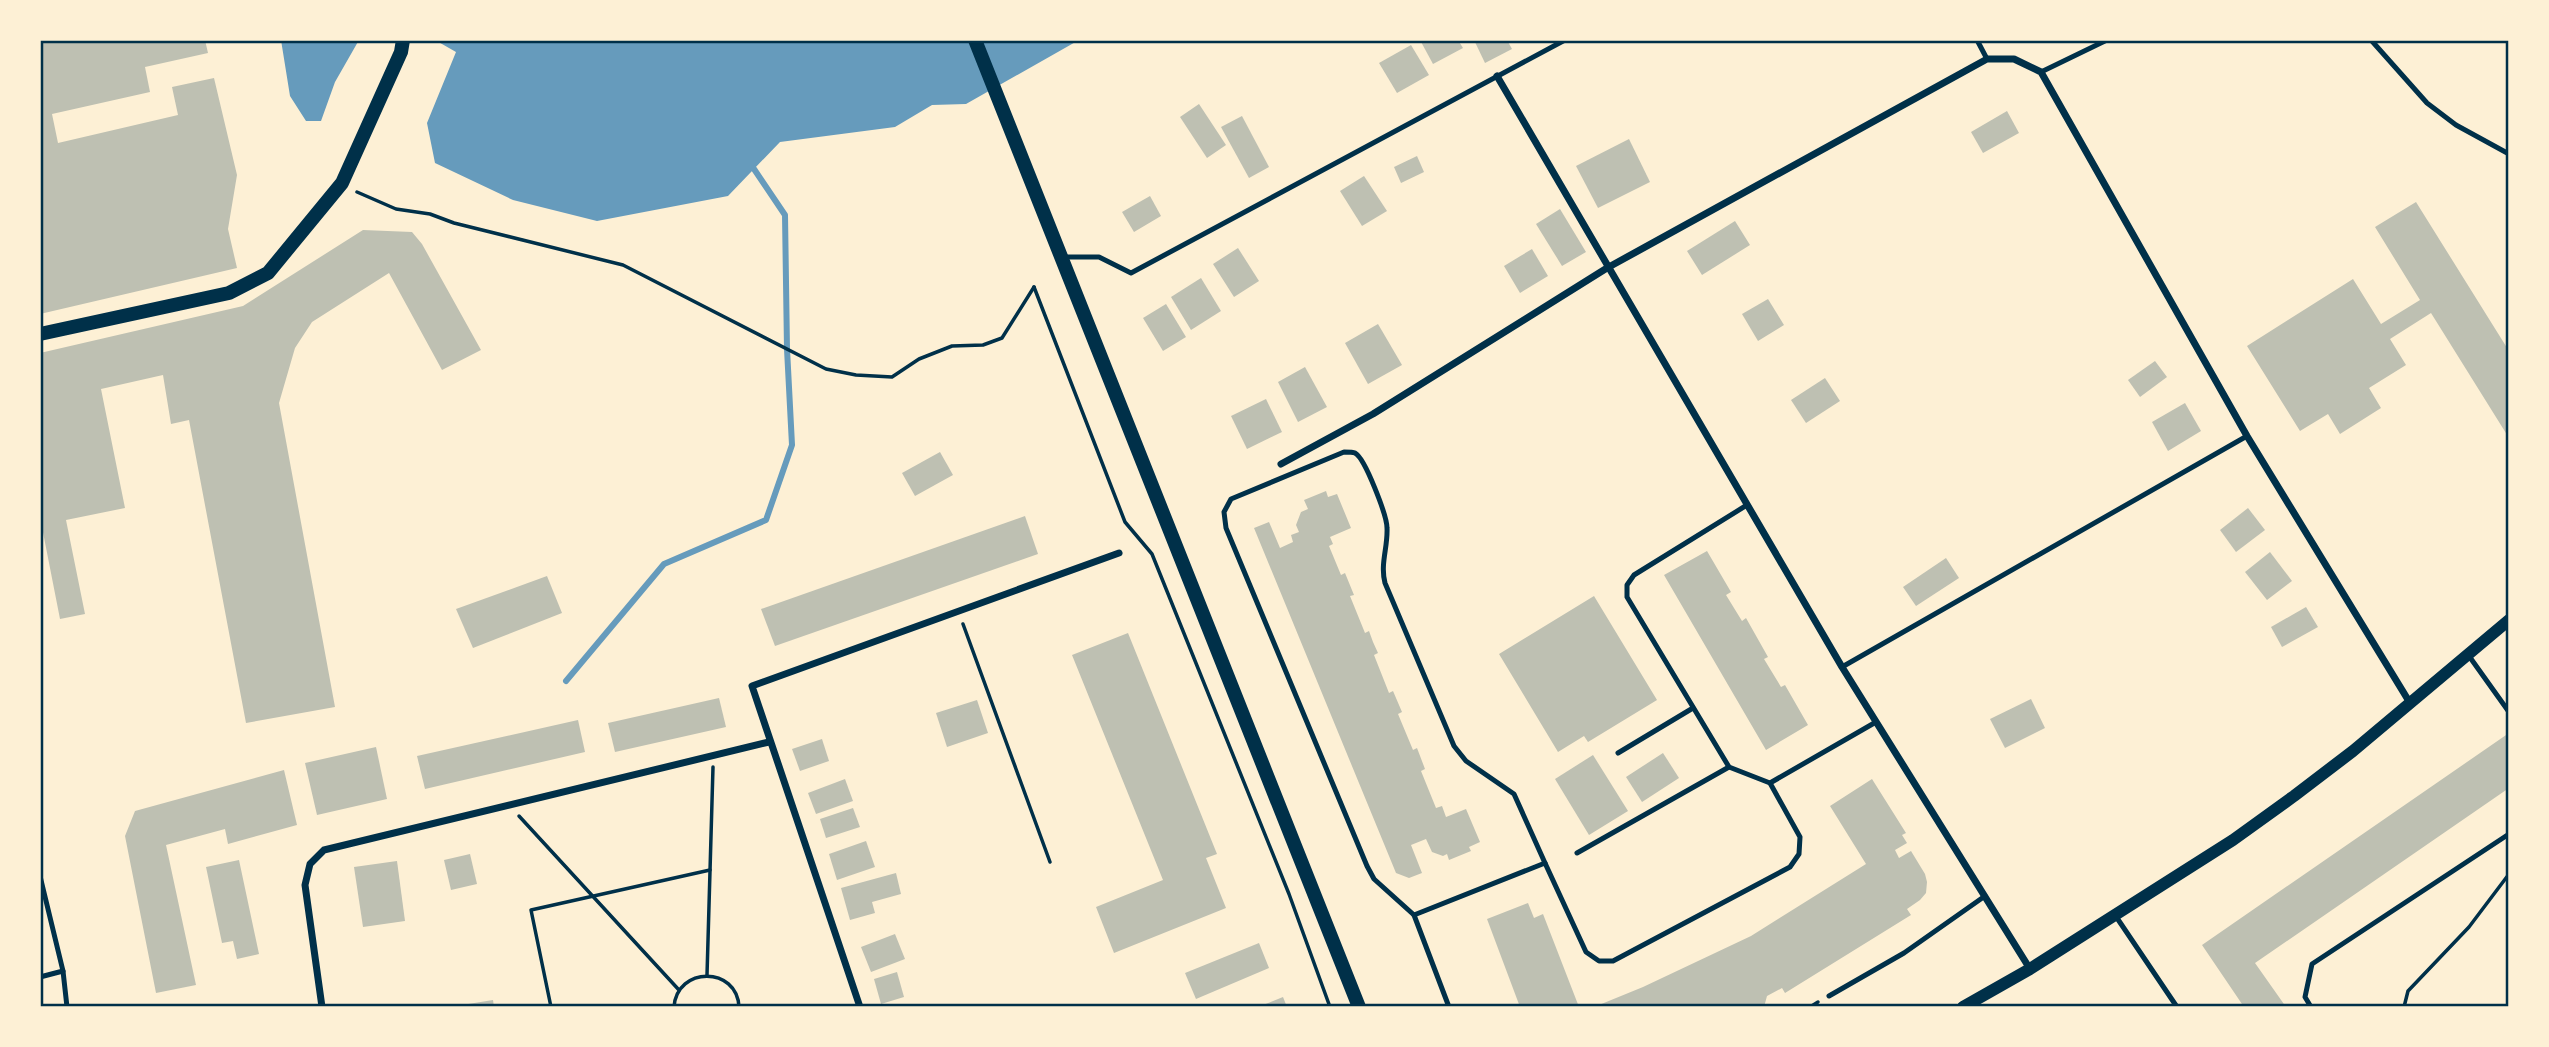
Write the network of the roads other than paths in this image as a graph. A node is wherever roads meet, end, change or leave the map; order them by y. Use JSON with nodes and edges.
{"nodes":[{"id":1,"x":975,"y":40,"type":"edge"},
{"id":2,"x":1565,"y":40,"type":"edge"},
{"id":3,"x":1977,"y":40,"type":"edge"},
{"id":4,"x":2107,"y":40,"type":"edge"},
{"id":5,"x":2371,"y":40,"type":"edge"},
{"id":6,"x":402,"y":46,"type":"edge"},
{"id":7,"x":1987,"y":59,"type":"junction"},
{"id":8,"x":2041,"y":72,"type":"junction"},
{"id":9,"x":1497,"y":76,"type":"junction"},
{"id":10,"x":2509,"y":154,"type":"edge"},
{"id":11,"x":1062,"y":257,"type":"junction"},
{"id":12,"x":1607,"y":268,"type":"junction"},
{"id":13,"x":40,"y":334,"type":"edge"},
{"id":14,"x":2247,"y":436,"type":"junction"},
{"id":15,"x":1282,"y":464,"type":"dead end"},
{"id":16,"x":1747,"y":505,"type":"junction"},
{"id":17,"x":1119,"y":553,"type":"dead end"},
{"id":18,"x":2509,"y":620,"type":"edge"},
{"id":19,"x":2468,"y":653,"type":"junction"},
{"id":20,"x":1842,"y":667,"type":"junction"},
{"id":21,"x":2410,"y":702,"type":"junction"},
{"id":22,"x":1693,"y":708,"type":"junction"},
{"id":23,"x":2509,"y":712,"type":"edge"},
{"id":24,"x":1876,"y":722,"type":"junction"},
{"id":25,"x":769,"y":742,"type":"junction"},
{"id":26,"x":1618,"y":753,"type":"dead end"},
{"id":27,"x":1729,"y":767,"type":"junction"},
{"id":28,"x":1770,"y":783,"type":"junction"},
{"id":29,"x":2509,"y":834,"type":"edge"},
{"id":30,"x":1577,"y":853,"type":"dead end"},
{"id":31,"x":1545,"y":863,"type":"junction"},
{"id":32,"x":40,"y":876,"type":"edge"},
{"id":33,"x":1985,"y":896,"type":"junction"},
{"id":34,"x":1414,"y":915,"type":"junction"},
{"id":35,"x":2115,"y":915,"type":"junction"},
{"id":36,"x":2030,"y":968,"type":"junction"},
{"id":37,"x":63,"y":971,"type":"junction"},
{"id":38,"x":40,"y":977,"type":"edge"},
{"id":39,"x":1829,"y":996,"type":"dead end"},
{"id":40,"x":67,"y":1007,"type":"edge"},
{"id":41,"x":322,"y":1007,"type":"edge"},
{"id":42,"x":860,"y":1007,"type":"edge"},
{"id":43,"x":1359,"y":1007,"type":"edge"},
{"id":44,"x":1449,"y":1007,"type":"edge"},
{"id":45,"x":1963,"y":1007,"type":"edge"},
{"id":46,"x":2177,"y":1007,"type":"edge"},
{"id":47,"x":2312,"y":1007,"type":"edge"}],
"edges":[{"from":1,"to":11,"type":"main road"},
{"from":2,"to":9,"type":"lane"},
{"from":3,"to":7,"type":"lane"},
{"from":4,"to":8,"type":"lane"},
{"from":5,"to":10,"type":"lane"},
{"from":6,"to":13,"type":"main road"},
{"from":7,"to":8,"type":"street"},
{"from":7,"to":12,"type":"street"},
{"from":8,"to":14,"type":"street"},
{"from":9,"to":11,"type":"lane"},
{"from":9,"to":12,"type":"street"},
{"from":11,"to":43,"type":"main road"},
{"from":12,"to":15,"type":"street"},
{"from":12,"to":16,"type":"street"},
{"from":14,"to":20,"type":"lane"},
{"from":14,"to":21,"type":"street"},
{"from":16,"to":20,"type":"street"},
{"from":16,"to":22,"type":"lane"},
{"from":17,"to":25,"type":"street"},
{"from":18,"to":19,"type":"street"},
{"from":19,"to":21,"type":"street"},
{"from":19,"to":23,"type":"lane"},
{"from":20,"to":24,"type":"street"},
{"from":21,"to":35,"type":"street"},
{"from":22,"to":26,"type":"lane"},
{"from":22,"to":27,"type":"lane"},
{"from":24,"to":28,"type":"lane"},
{"from":24,"to":33,"type":"street"},
{"from":25,"to":41,"type":"street"},
{"from":25,"to":42,"type":"street"},
{"from":27,"to":28,"type":"lane"},
{"from":27,"to":30,"type":"lane"},
{"from":28,"to":31,"type":"lane"},
{"from":29,"to":47,"type":"lane"},
{"from":31,"to":34,"type":"lane"},
{"from":31,"to":34,"type":"lane"},
{"from":32,"to":37,"type":"lane"},
{"from":33,"to":36,"type":"street"},
{"from":33,"to":39,"type":"lane"},
{"from":34,"to":44,"type":"lane"},
{"from":35,"to":36,"type":"street"},
{"from":35,"to":46,"type":"lane"},
{"from":36,"to":45,"type":"street"},
{"from":37,"to":38,"type":"lane"},
{"from":37,"to":40,"type":"lane"}]}
